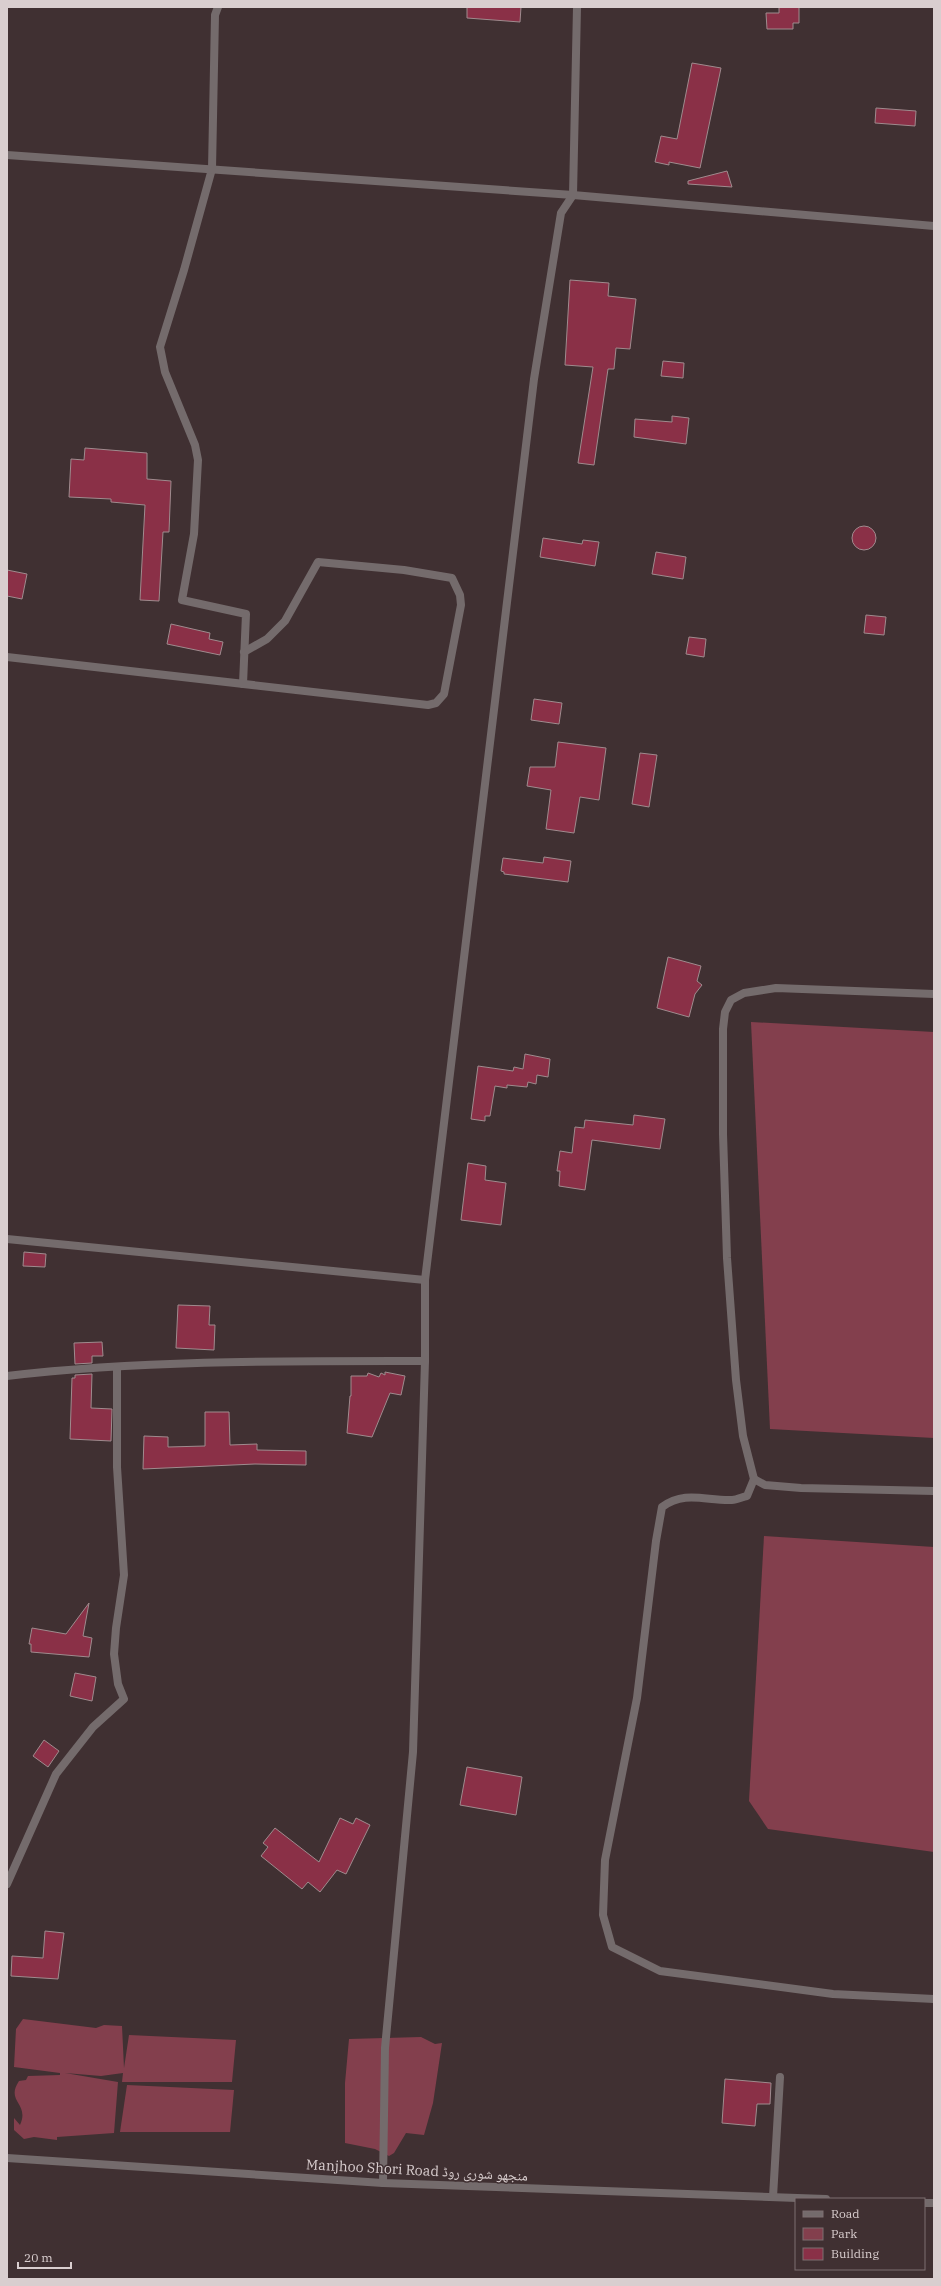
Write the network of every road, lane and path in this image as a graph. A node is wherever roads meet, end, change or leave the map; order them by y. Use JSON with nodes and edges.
{"nodes":[{"id":1,"x":218,"y":7,"type":"edge"},
{"id":2,"x":577,"y":7,"type":"edge"},
{"id":3,"x":7,"y":155,"type":"edge"},
{"id":4,"x":212,"y":169,"type":"junction"},
{"id":5,"x":572,"y":195,"type":"junction"},
{"id":6,"x":934,"y":226,"type":"edge"},
{"id":7,"x":244,"y":652,"type":"junction"},
{"id":8,"x":7,"y":657,"type":"edge"},
{"id":9,"x":243,"y":684,"type":"junction"},
{"id":10,"x":934,"y":994,"type":"edge"},
{"id":11,"x":7,"y":1239,"type":"edge"},
{"id":12,"x":425,"y":1280,"type":"junction"},
{"id":13,"x":425,"y":1361,"type":"junction"},
{"id":14,"x":117,"y":1367,"type":"junction"},
{"id":15,"x":7,"y":1376,"type":"edge"},
{"id":16,"x":754,"y":1479,"type":"junction"},
{"id":17,"x":934,"y":1491,"type":"edge"},
{"id":18,"x":7,"y":1884,"type":"edge"},
{"id":19,"x":934,"y":1999,"type":"edge"},
{"id":20,"x":780,"y":2077,"type":"dead end"},
{"id":21,"x":7,"y":2158,"type":"edge"},
{"id":22,"x":383,"y":2183,"type":"junction"},
{"id":23,"x":773,"y":2197,"type":"junction"},
{"id":24,"x":800,"y":2198,"type":"edge"}],
"edges":[{"from":1,"to":4,"type":"street"},
{"from":2,"to":5,"type":"street"},
{"from":3,"to":4,"type":"street"},
{"from":4,"to":5,"type":"street"},
{"from":4,"to":7,"type":"street"},
{"from":5,"to":6,"type":"street"},
{"from":5,"to":12,"type":"street"},
{"from":7,"to":9,"type":"street"},
{"from":7,"to":9,"type":"street"},
{"from":8,"to":9,"type":"street"},
{"from":10,"to":16,"type":"street"},
{"from":11,"to":12,"type":"street"},
{"from":12,"to":13,"type":"street"},
{"from":13,"to":14,"type":"street"},
{"from":13,"to":22,"type":"street"},
{"from":14,"to":15,"type":"street"},
{"from":14,"to":18,"type":"street"},
{"from":16,"to":17,"type":"street"},
{"from":16,"to":19,"type":"street"},
{"from":20,"to":23,"type":"street"},
{"from":21,"to":22,"type":"street","name":"Manjhoo Shori Road منجھو شوری روڈ"},
{"from":22,"to":23,"type":"street","name":"Manjhoo Shori Road منجھو شوری روڈ"},
{"from":23,"to":24,"type":"street","name":"Manjhoo Shori Road منجھو شوری روڈ"}]}
